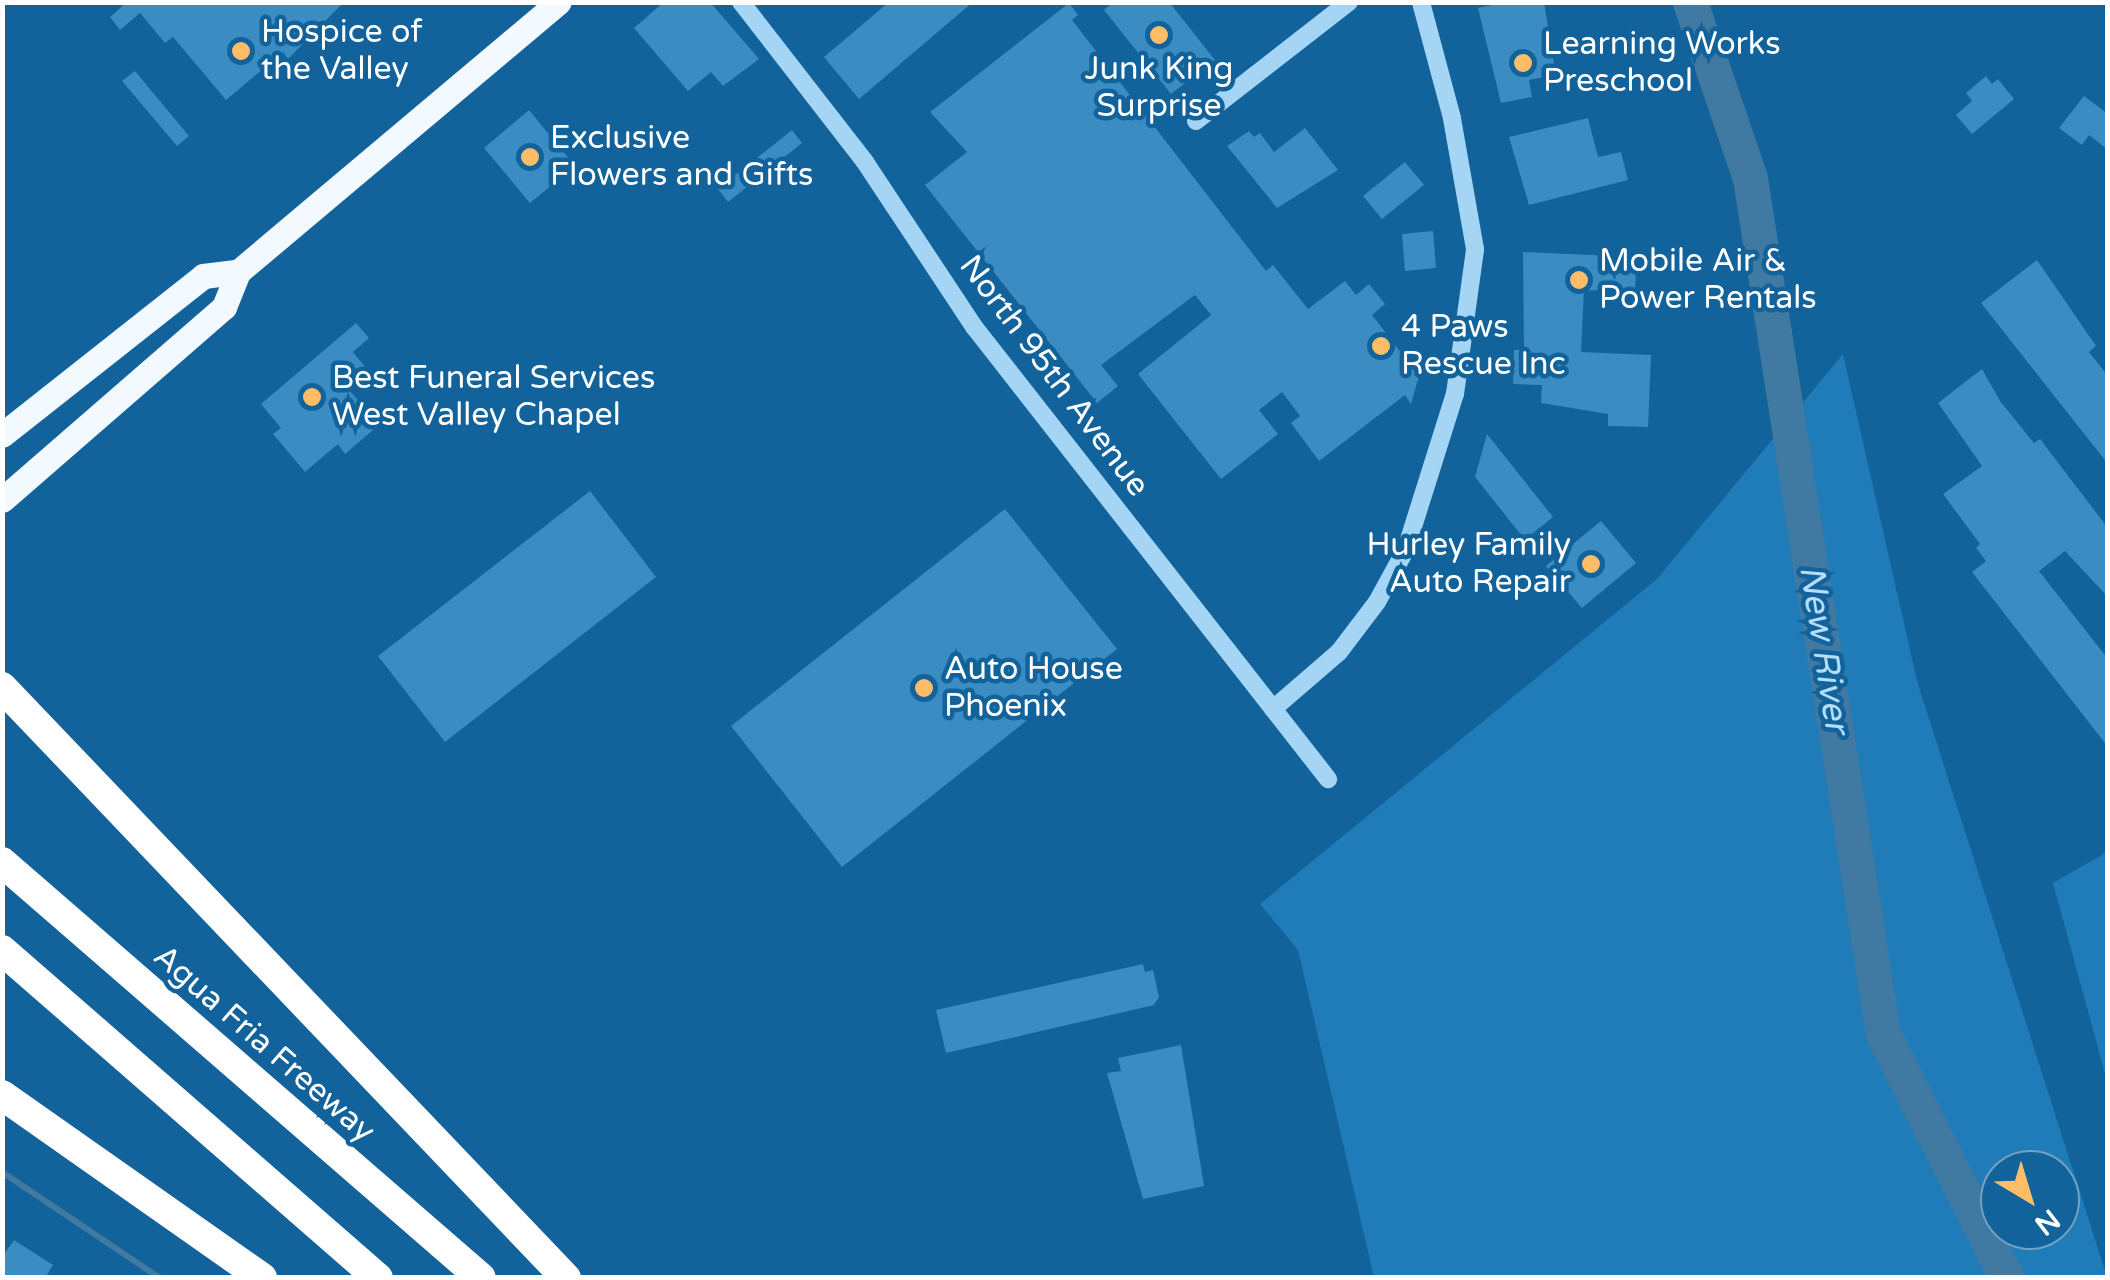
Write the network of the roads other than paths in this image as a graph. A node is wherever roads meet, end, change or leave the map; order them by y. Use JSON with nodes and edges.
{"nodes":[{"id":1,"x":559,"y":2,"type":"edge"},
{"id":2,"x":741,"y":2,"type":"edge"},
{"id":3,"x":1349,"y":2,"type":"edge"},
{"id":4,"x":1421,"y":2,"type":"edge"},
{"id":5,"x":1196,"y":121,"type":"dead end"},
{"id":6,"x":238,"y":272,"type":"junction"},
{"id":7,"x":2,"y":435,"type":"edge"},
{"id":8,"x":2,"y":500,"type":"edge"},
{"id":9,"x":2,"y":687,"type":"edge"},
{"id":10,"x":1274,"y":709,"type":"junction"},
{"id":11,"x":1328,"y":778,"type":"dead end"},
{"id":12,"x":2,"y":862,"type":"edge"},
{"id":13,"x":2,"y":950,"type":"edge"},
{"id":14,"x":2,"y":1095,"type":"edge"},
{"id":15,"x":262,"y":1278,"type":"edge"},
{"id":16,"x":378,"y":1278,"type":"edge"},
{"id":17,"x":481,"y":1278,"type":"edge"},
{"id":18,"x":566,"y":1278,"type":"edge"}],
"edges":[{"from":1,"to":6,"type":"main road"},
{"from":2,"to":10,"type":"street","name":"North 95th Avenue"},
{"from":3,"to":5,"type":"street"},
{"from":4,"to":10,"type":"street"},
{"from":6,"to":7,"type":"main road"},
{"from":6,"to":8,"type":"main road"},
{"from":9,"to":18,"type":"highway"},
{"from":10,"to":11,"type":"street","name":"North 95th Avenue"},
{"from":12,"to":17,"type":"highway","name":"Agua Fria Freeway"},
{"from":13,"to":16,"type":"highway"},
{"from":14,"to":15,"type":"highway"}]}
